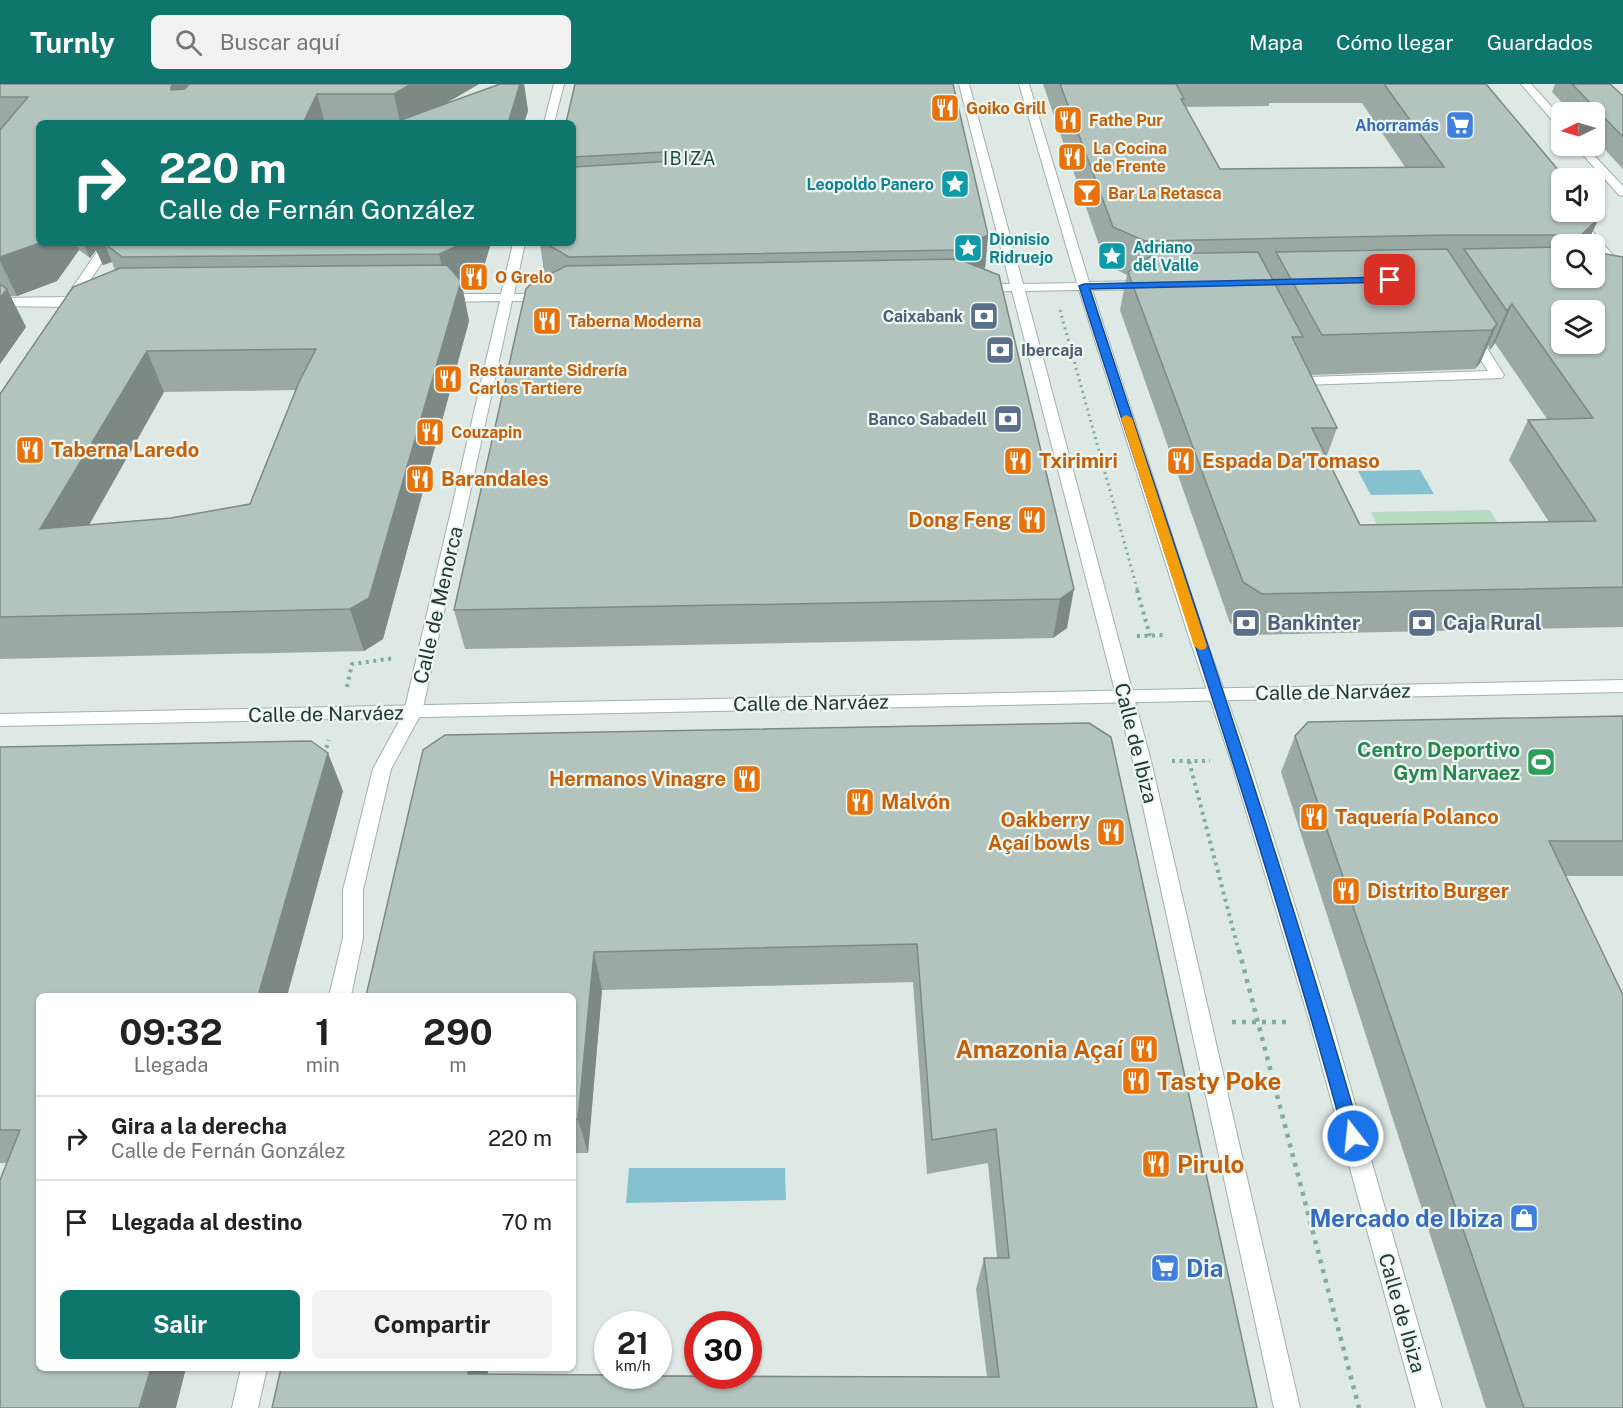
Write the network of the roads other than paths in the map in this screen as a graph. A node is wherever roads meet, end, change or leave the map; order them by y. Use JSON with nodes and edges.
{"nodes":[{"id":1,"x":559,"y":84,"type":"edge"},
{"id":2,"x":964,"y":84,"type":"edge"},
{"id":3,"x":1024,"y":84,"type":"edge"},
{"id":4,"x":1526,"y":84,"type":"edge"},
{"id":5,"x":1551,"y":112,"type":"edge"},
{"id":6,"x":550,"y":120,"type":"edge"},
{"id":7,"x":1589,"y":156,"type":"edge"},
{"id":8,"x":1623,"y":193,"type":"edge"},
{"id":9,"x":1578,"y":222,"type":"edge"},
{"id":10,"x":107,"y":246,"type":"edge"},
{"id":11,"x":518,"y":246,"type":"edge"},
{"id":12,"x":1623,"y":276,"type":"edge"},
{"id":13,"x":1605,"y":277,"type":"edge"},
{"id":14,"x":1163,"y":285,"type":"edge"},
{"id":15,"x":1084,"y":286,"type":"junction"},
{"id":16,"x":1019,"y":288,"type":"junction"},
{"id":17,"x":969,"y":289,"type":"edge"},
{"id":18,"x":566,"y":297,"type":"edge"},
{"id":19,"x":432,"y":298,"type":"edge"},
{"id":20,"x":507,"y":298,"type":"junction"},
{"id":21,"x":70,"y":301,"type":"junction"},
{"id":22,"x":105,"y":301,"type":"edge"},
{"id":23,"x":0,"y":302,"type":"edge"},
{"id":24,"x":58,"y":320,"type":"edge"},
{"id":25,"x":1465,"y":325,"type":"edge"},
{"id":26,"x":1293,"y":361,"type":"edge"},
{"id":27,"x":1623,"y":686,"type":"edge"},
{"id":28,"x":1218,"y":695,"type":"junction"},
{"id":29,"x":1125,"y":696,"type":"junction"},
{"id":30,"x":413,"y":712,"type":"junction"},
{"id":31,"x":0,"y":720,"type":"edge"},
{"id":32,"x":341,"y":993,"type":"edge"},
{"id":33,"x":253,"y":1371,"type":"edge"},
{"id":34,"x":245,"y":1408,"type":"edge"},
{"id":35,"x":1287,"y":1408,"type":"edge"},
{"id":36,"x":1429,"y":1408,"type":"edge"}],
"edges":[{"from":1,"to":6,"type":"street"},
{"from":2,"to":16,"type":"street","name":"Calle de Ibiza"},
{"from":3,"to":15,"type":"street","name":"Calle de Ibiza"},
{"from":4,"to":5,"type":"street"},
{"from":7,"to":8,"type":"street"},
{"from":9,"to":12,"type":"street"},
{"from":10,"to":21,"type":"street"},
{"from":11,"to":20,"type":"street","name":"Calle de Menorca"},
{"from":12,"to":13,"type":"street"},
{"from":14,"to":15,"type":"street"},
{"from":15,"to":16,"type":"street"},
{"from":15,"to":28,"type":"street","name":"Calle de Ibiza"},
{"from":16,"to":17,"type":"street"},
{"from":16,"to":29,"type":"street","name":"Calle de Ibiza"},
{"from":18,"to":20,"type":"street"},
{"from":19,"to":20,"type":"street"},
{"from":20,"to":30,"type":"street","name":"Calle de Menorca"},
{"from":21,"to":22,"type":"street"},
{"from":21,"to":23,"type":"street"},
{"from":21,"to":24,"type":"street"},
{"from":25,"to":26,"type":"street"},
{"from":27,"to":28,"type":"street","name":"Calle de Narváez"},
{"from":28,"to":29,"type":"street","name":"Calle de Narváez"},
{"from":28,"to":36,"type":"street","name":"Calle de Ibiza"},
{"from":29,"to":30,"type":"street","name":"Calle de Narváez"},
{"from":29,"to":35,"type":"street","name":"Calle de Ibiza"},
{"from":30,"to":31,"type":"street","name":"Calle de Narváez"},
{"from":30,"to":32,"type":"street","name":"Calle de Menorca"},
{"from":33,"to":34,"type":"street"}]}
